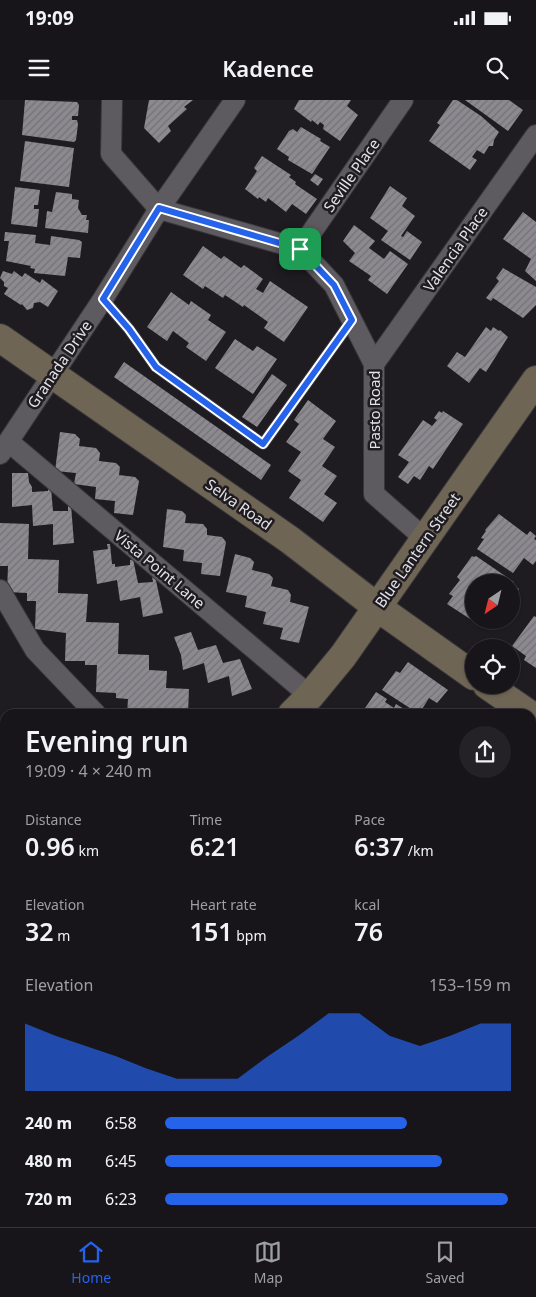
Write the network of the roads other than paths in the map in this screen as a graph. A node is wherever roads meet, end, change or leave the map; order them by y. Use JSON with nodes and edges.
{"nodes":[{"id":1,"x":112,"y":100,"type":"edge"},
{"id":2,"x":235,"y":100,"type":"edge"},
{"id":3,"x":403,"y":100,"type":"edge"},
{"id":4,"x":536,"y":135,"type":"edge"},
{"id":5,"x":159,"y":208,"type":"junction"},
{"id":6,"x":300,"y":249,"type":"junction"},
{"id":7,"x":103,"y":299,"type":"junction"},
{"id":8,"x":352,"y":320,"type":"junction"},
{"id":9,"x":0,"y":338,"type":"edge"},
{"id":10,"x":374,"y":364,"type":"junction"},
{"id":11,"x":51,"y":374,"type":"junction"},
{"id":12,"x":536,"y":380,"type":"edge"},
{"id":13,"x":4,"y":448,"type":"edge"},
{"id":14,"x":424,"y":538,"type":"junction"},
{"id":15,"x":0,"y":590,"type":"edge"},
{"id":16,"x":377,"y":607,"type":"junction"},
{"id":17,"x":465,"y":670,"type":"edge"},
{"id":18,"x":500,"y":694,"type":"edge"},
{"id":19,"x":301,"y":705,"type":"edge"},
{"id":20,"x":91,"y":709,"type":"edge"},
{"id":21,"x":521,"y":709,"type":"edge"}],
"edges":[{"from":1,"to":5,"type":"street"},
{"from":2,"to":5,"type":"street","name":"Granada Drive"},
{"from":3,"to":6,"type":"street","name":"Seville Place"},
{"from":4,"to":10,"type":"street","name":"Valencia Place"},
{"from":5,"to":6,"type":"street"},
{"from":5,"to":7,"type":"street","name":"Granada Drive"},
{"from":6,"to":8,"type":"street","name":"Pasto Road"},
{"from":7,"to":8,"type":"lane"},
{"from":7,"to":11,"type":"street","name":"Granada Drive"},
{"from":8,"to":10,"type":"street","name":"Pasto Road"},
{"from":9,"to":11,"type":"street","name":"Selva Road"},
{"from":10,"to":14,"type":"street","name":"Pasto Road"},
{"from":11,"to":13,"type":"street","name":"Granada Drive"},
{"from":11,"to":16,"type":"street","name":"Selva Road"},
{"from":12,"to":14,"type":"street","name":"Blue Lantern Street"},
{"from":13,"to":19,"type":"street","name":"Vista Point Lane"},
{"from":14,"to":16,"type":"street","name":"Blue Lantern Street"},
{"from":15,"to":20,"type":"street"},
{"from":16,"to":17,"type":"street","name":"Selva Road"},
{"from":16,"to":19,"type":"street","name":"Blue Lantern Street"},
{"from":18,"to":21,"type":"street"}]}
